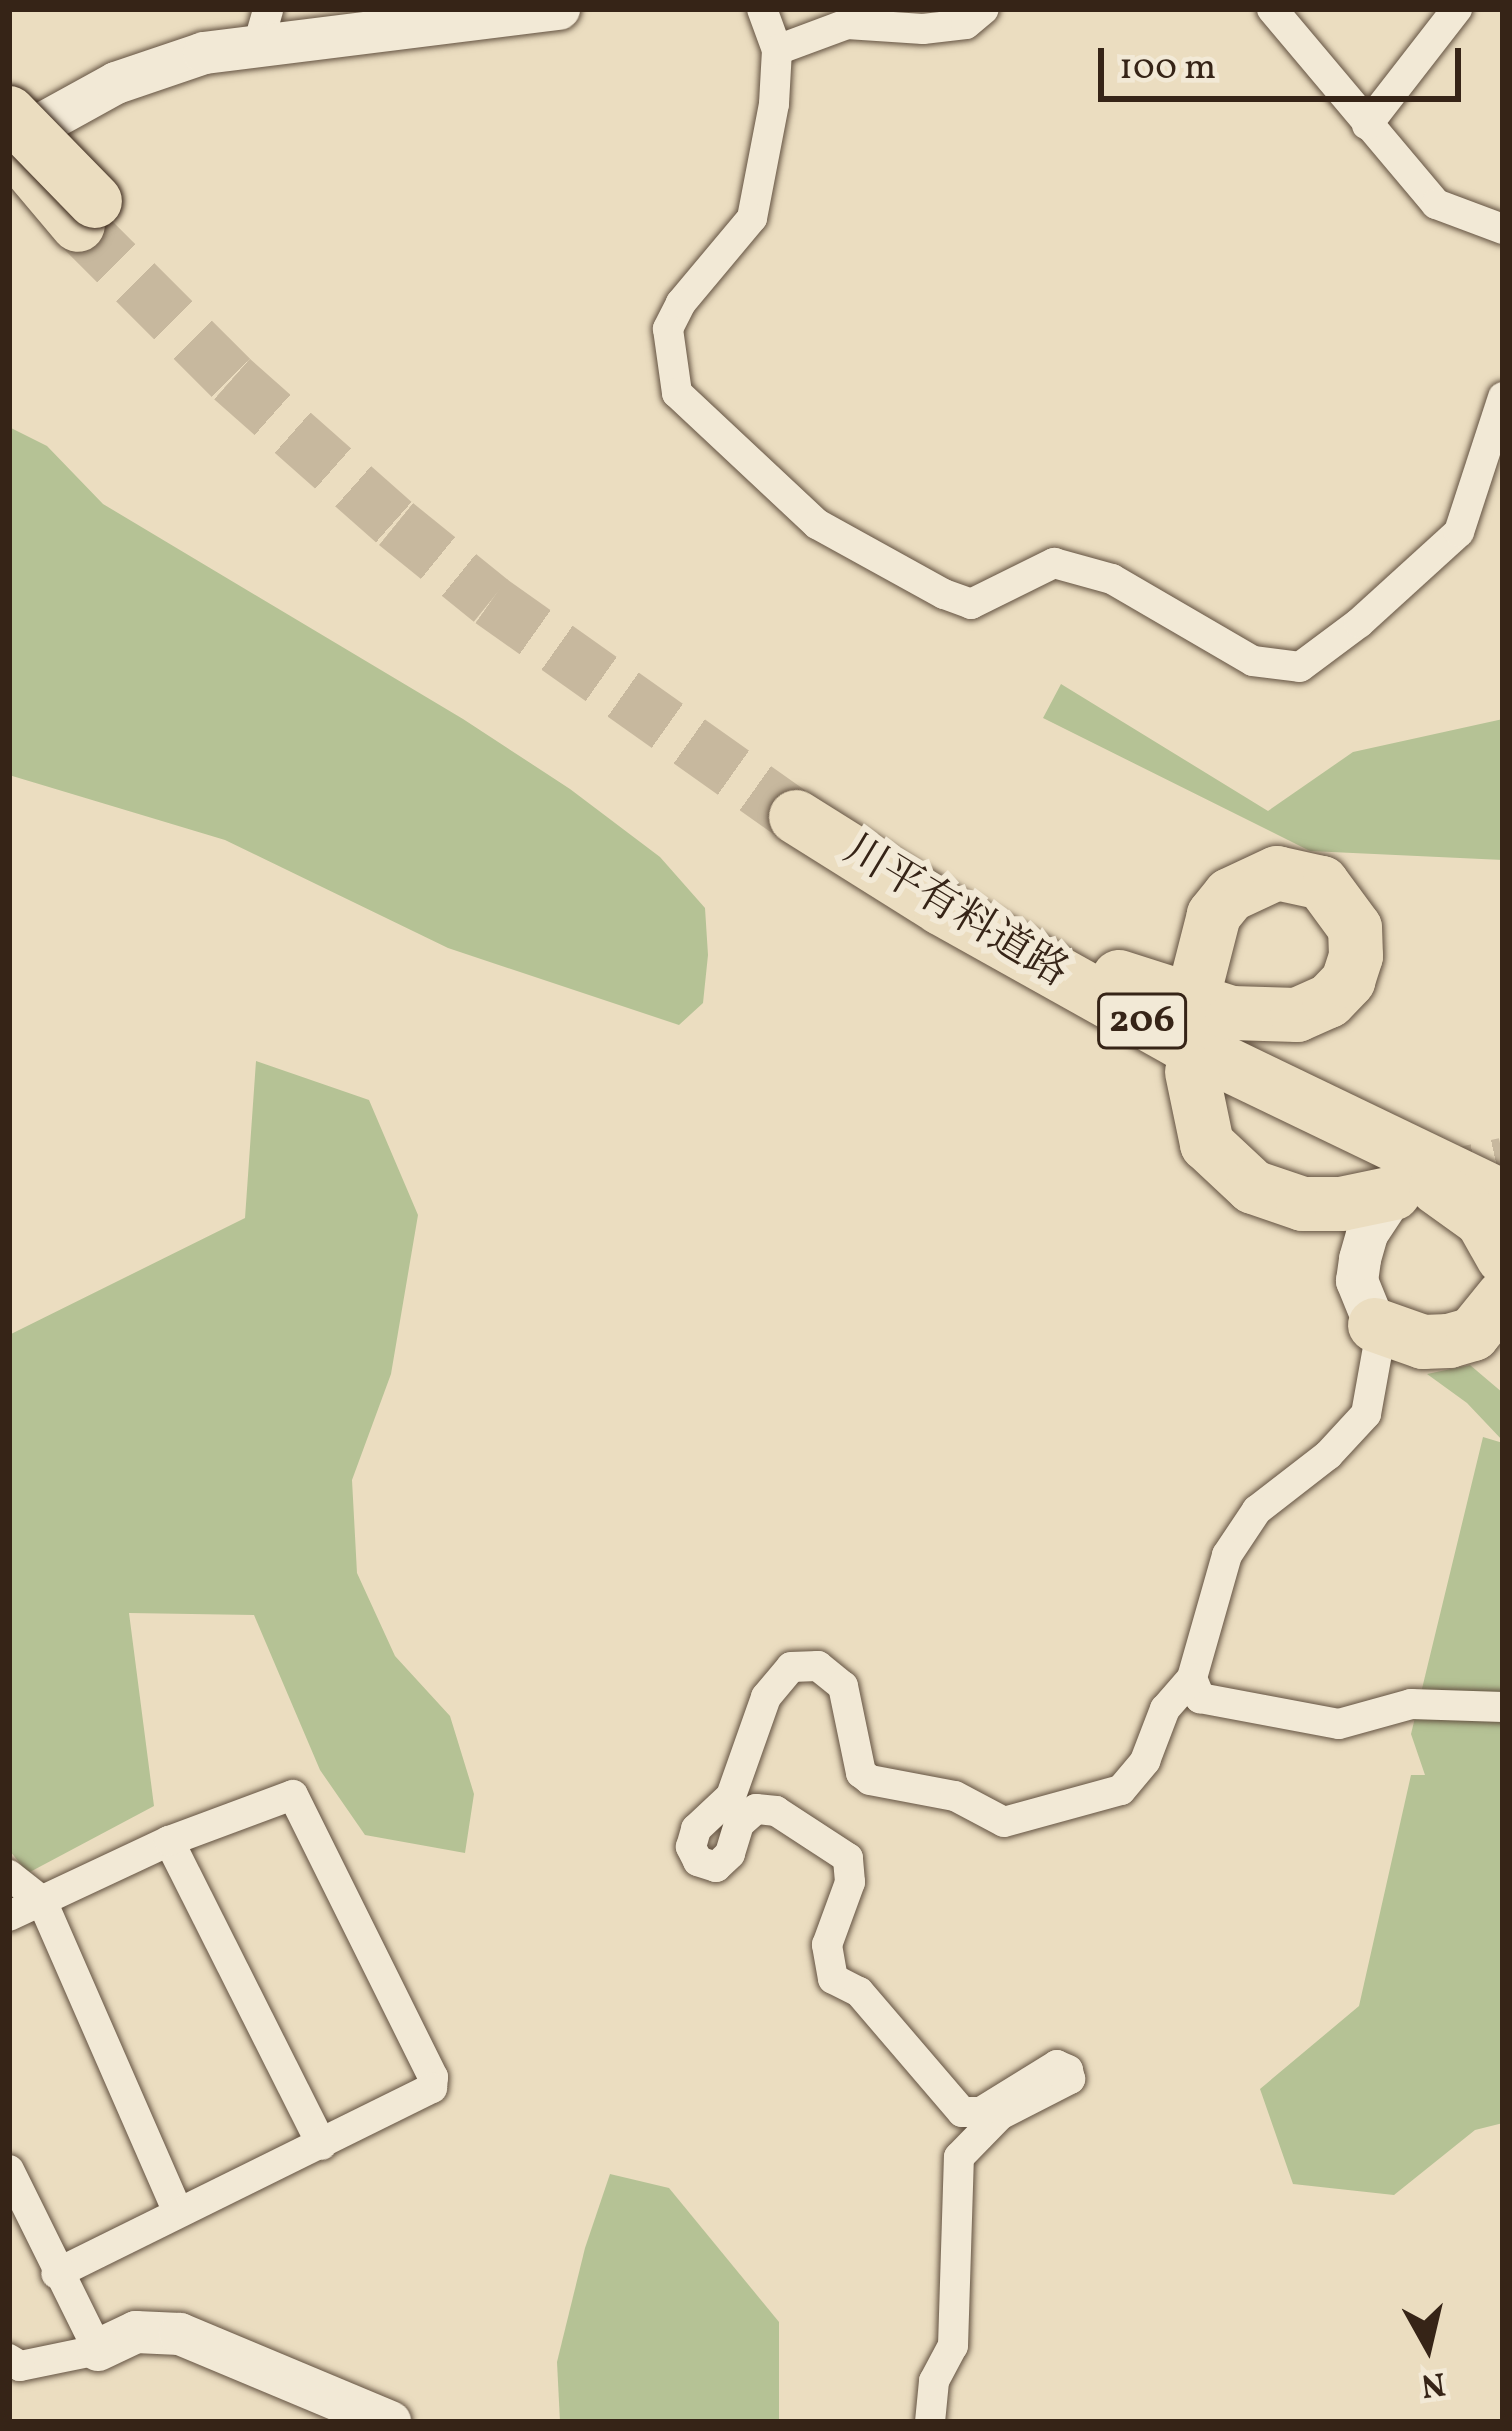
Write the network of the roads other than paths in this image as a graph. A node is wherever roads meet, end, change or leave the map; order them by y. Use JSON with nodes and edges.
{"nodes":[{"id":1,"x":560,"y":9,"type":"edge"},
{"id":2,"x":763,"y":9,"type":"edge"},
{"id":3,"x":984,"y":9,"type":"edge"},
{"id":4,"x":1272,"y":9,"type":"edge"},
{"id":5,"x":1457,"y":9,"type":"edge"},
{"id":6,"x":263,"y":27,"type":"edge"},
{"id":7,"x":777,"y":50,"type":"junction"},
{"id":8,"x":9,"y":113,"type":"edge"},
{"id":9,"x":1367,"y":125,"type":"junction"},
{"id":10,"x":9,"y":143,"type":"edge"},
{"id":11,"x":1503,"y":229,"type":"edge"},
{"id":12,"x":1503,"y":397,"type":"edge"},
{"id":13,"x":1060,"y":956,"type":"junction"},
{"id":14,"x":1197,"y":981,"type":"dead end"},
{"id":15,"x":1187,"y":1057,"type":"junction"},
{"id":16,"x":1503,"y":1181,"type":"edge"},
{"id":17,"x":1401,"y":1189,"type":"joint"},
{"id":18,"x":1503,"y":1197,"type":"edge"},
{"id":19,"x":1503,"y":1257,"type":"edge"},
{"id":20,"x":1503,"y":1297,"type":"edge"},
{"id":21,"x":1375,"y":1325,"type":"junction"},
{"id":22,"x":1192,"y":1678,"type":"junction"},
{"id":23,"x":1503,"y":1707,"type":"edge"},
{"id":24,"x":169,"y":1841,"type":"junction"},
{"id":25,"x":9,"y":1875,"type":"edge"},
{"id":26,"x":41,"y":1901,"type":"junction"},
{"id":27,"x":9,"y":1916,"type":"edge"},
{"id":28,"x":322,"y":2145,"type":"junction"},
{"id":29,"x":9,"y":2170,"type":"edge"},
{"id":30,"x":178,"y":2212,"type":"junction"},
{"id":31,"x":56,"y":2274,"type":"junction"},
{"id":32,"x":98,"y":2350,"type":"junction"},
{"id":33,"x":9,"y":2360,"type":"edge"},
{"id":34,"x":390,"y":2422,"type":"edge"},
{"id":35,"x":930,"y":2422,"type":"edge"}],
"edges":[{"from":1,"to":6,"type":"street"},
{"from":2,"to":7,"type":"street"},
{"from":3,"to":7,"type":"street"},
{"from":4,"to":9,"type":"street"},
{"from":5,"to":9,"type":"street"},
{"from":6,"to":10,"type":"street"},
{"from":7,"to":12,"type":"street"},
{"from":8,"to":10,"type":"highway","bridge":true},
{"from":9,"to":11,"type":"street"},
{"from":13,"to":14,"type":"highway"},
{"from":13,"to":15,"type":"highway","name":"川平有料道路","number":"206"},
{"from":13,"to":16,"type":"highway","name":"川平有料道路","number":"206"},
{"from":15,"to":17,"type":"highway"},
{"from":15,"to":18,"type":"highway","name":"川平有料道路","number":"206"},
{"from":15,"to":19,"type":"highway"},
{"from":17,"to":21,"type":"street"},
{"from":20,"to":21,"type":"highway"},
{"from":21,"to":22,"type":"street"},
{"from":22,"to":23,"type":"street"},
{"from":22,"to":35,"type":"street"},
{"from":24,"to":26,"type":"street"},
{"from":24,"to":28,"type":"street"},
{"from":24,"to":28,"type":"street"},
{"from":25,"to":26,"type":"street"},
{"from":26,"to":27,"type":"street"},
{"from":26,"to":30,"type":"street"},
{"from":28,"to":30,"type":"street"},
{"from":29,"to":31,"type":"street"},
{"from":30,"to":31,"type":"street"},
{"from":31,"to":32,"type":"street"},
{"from":32,"to":33,"type":"street"},
{"from":32,"to":34,"type":"street"}]}
